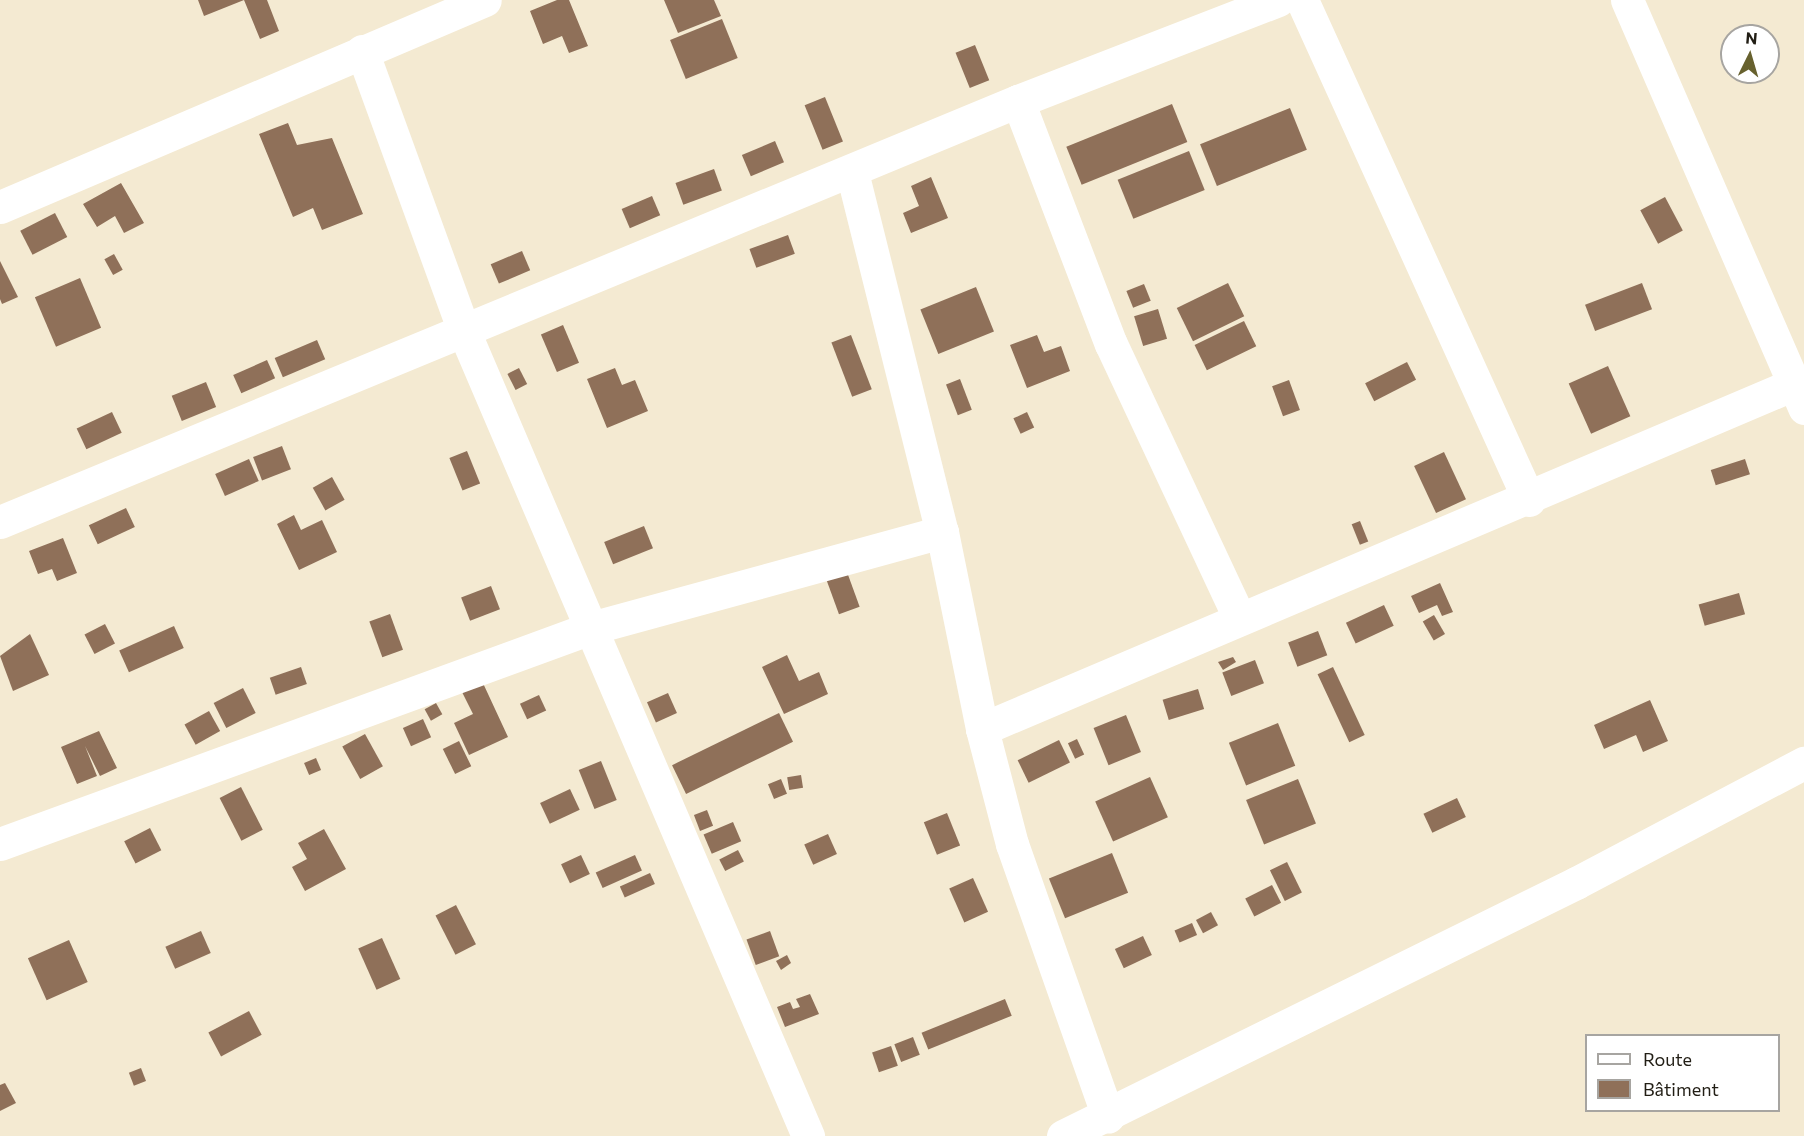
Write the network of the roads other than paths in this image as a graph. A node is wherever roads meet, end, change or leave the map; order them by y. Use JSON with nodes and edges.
{"nodes":[{"id":1,"x":485,"y":0,"type":"edge"},
{"id":2,"x":1278,"y":0,"type":"edge"},
{"id":3,"x":1302,"y":0,"type":"edge"},
{"id":4,"x":1627,"y":0,"type":"edge"},
{"id":5,"x":362,"y":51,"type":"junction"},
{"id":6,"x":1018,"y":101,"type":"junction"},
{"id":7,"x":852,"y":172,"type":"junction"},
{"id":8,"x":0,"y":207,"type":"edge"},
{"id":9,"x":463,"y":328,"type":"junction"},
{"id":10,"x":1799,"y":396,"type":"edge"},
{"id":11,"x":1529,"y":500,"type":"junction"},
{"id":12,"x":0,"y":522,"type":"edge"},
{"id":13,"x":942,"y":532,"type":"junction"},
{"id":14,"x":1239,"y":617,"type":"junction"},
{"id":15,"x":591,"y":628,"type":"junction"},
{"id":16,"x":981,"y":729,"type":"junction"},
{"id":17,"x":1804,"y":763,"type":"edge"},
{"id":18,"x":0,"y":844,"type":"edge"},
{"id":19,"x":1108,"y":1117,"type":"junction"},
{"id":20,"x":808,"y":1136,"type":"edge"},
{"id":21,"x":1063,"y":1136,"type":"edge"}],
"edges":[{"from":1,"to":5,"type":"street"},
{"from":2,"to":6,"type":"street"},
{"from":3,"to":11,"type":"street"},
{"from":4,"to":10,"type":"street"},
{"from":5,"to":8,"type":"street"},
{"from":5,"to":9,"type":"street"},
{"from":6,"to":7,"type":"street"},
{"from":6,"to":14,"type":"street"},
{"from":7,"to":9,"type":"street"},
{"from":7,"to":13,"type":"street"},
{"from":9,"to":12,"type":"street"},
{"from":9,"to":15,"type":"street"},
{"from":10,"to":11,"type":"street"},
{"from":11,"to":14,"type":"street"},
{"from":13,"to":15,"type":"street"},
{"from":13,"to":16,"type":"street"},
{"from":14,"to":16,"type":"street"},
{"from":15,"to":18,"type":"street"},
{"from":15,"to":20,"type":"street"},
{"from":16,"to":19,"type":"street"},
{"from":17,"to":19,"type":"street"},
{"from":19,"to":21,"type":"street"}]}
